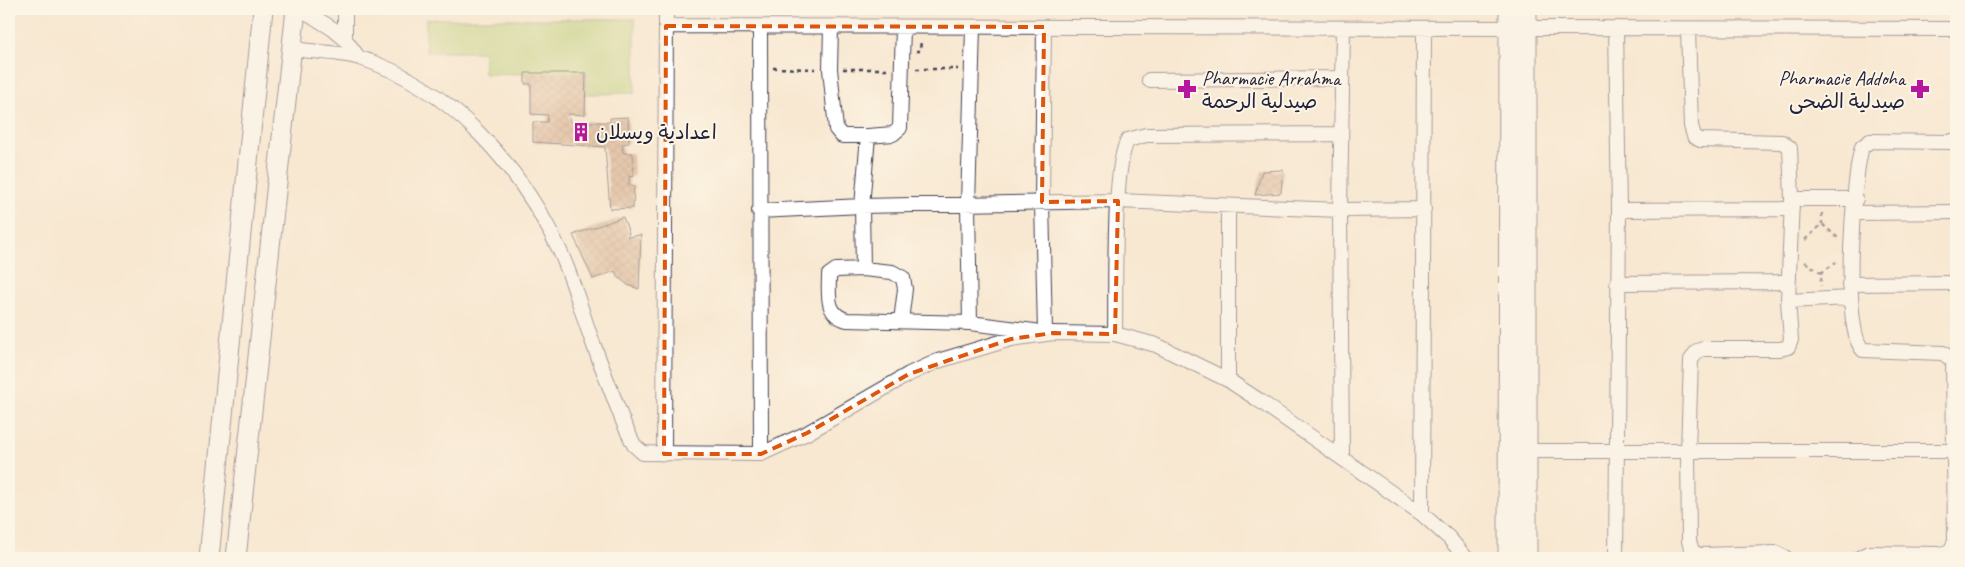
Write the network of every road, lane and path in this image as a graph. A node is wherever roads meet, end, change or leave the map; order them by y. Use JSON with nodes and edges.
{"nodes":[{"id":1,"x":263,"y":9,"type":"edge"},
{"id":2,"x":296,"y":9,"type":"edge"},
{"id":3,"x":301,"y":9,"type":"edge"},
{"id":4,"x":345,"y":9,"type":"edge"},
{"id":5,"x":666,"y":9,"type":"edge"},
{"id":6,"x":1518,"y":18,"type":"edge"},
{"id":7,"x":666,"y":26,"type":"junction"},
{"id":8,"x":760,"y":27,"type":"junction"},
{"id":9,"x":831,"y":27,"type":"junction"},
{"id":10,"x":903,"y":27,"type":"junction"},
{"id":11,"x":973,"y":27,"type":"junction"},
{"id":12,"x":1044,"y":27,"type":"junction"},
{"id":13,"x":1343,"y":28,"type":"junction"},
{"id":14,"x":1424,"y":28,"type":"junction"},
{"id":15,"x":1616,"y":28,"type":"junction"},
{"id":16,"x":1956,"y":29,"type":"edge"},
{"id":17,"x":1688,"y":30,"type":"junction"},
{"id":18,"x":344,"y":39,"type":"junction"},
{"id":19,"x":292,"y":49,"type":"junction"},
{"id":20,"x":358,"y":57,"type":"junction"},
{"id":21,"x":760,"y":68,"type":"junction"},
{"id":22,"x":830,"y":69,"type":"junction"},
{"id":23,"x":902,"y":69,"type":"junction"},
{"id":24,"x":972,"y":69,"type":"junction"},
{"id":25,"x":1342,"y":78,"type":"junction"},
{"id":26,"x":1149,"y":80,"type":"dead end"},
{"id":27,"x":1340,"y":134,"type":"junction"},
{"id":28,"x":868,"y":136,"type":"junction"},
{"id":29,"x":1956,"y":140,"type":"edge"},
{"id":30,"x":1042,"y":202,"type":"junction"},
{"id":31,"x":1118,"y":202,"type":"junction"},
{"id":32,"x":968,"y":204,"type":"junction"},
{"id":33,"x":1792,"y":204,"type":"junction"},
{"id":34,"x":862,"y":206,"type":"junction"},
{"id":35,"x":1228,"y":206,"type":"junction"},
{"id":36,"x":1855,"y":206,"type":"junction"},
{"id":37,"x":1424,"y":209,"type":"junction"},
{"id":38,"x":1340,"y":210,"type":"junction"},
{"id":39,"x":1619,"y":210,"type":"junction"},
{"id":40,"x":759,"y":212,"type":"junction"},
{"id":41,"x":1956,"y":212,"type":"edge"},
{"id":42,"x":1852,"y":250,"type":"junction"},
{"id":43,"x":1790,"y":253,"type":"junction"},
{"id":44,"x":863,"y":269,"type":"junction"},
{"id":45,"x":1787,"y":282,"type":"junction"},
{"id":46,"x":1617,"y":283,"type":"junction"},
{"id":47,"x":1956,"y":283,"type":"edge"},
{"id":48,"x":1849,"y":291,"type":"junction"},
{"id":49,"x":1820,"y":300,"type":"junction"},
{"id":50,"x":1788,"y":301,"type":"junction"},
{"id":51,"x":901,"y":321,"type":"junction"},
{"id":52,"x":970,"y":323,"type":"junction"},
{"id":53,"x":1049,"y":332,"type":"junction"},
{"id":54,"x":1115,"y":334,"type":"junction"},
{"id":55,"x":1228,"y":380,"type":"junction"},
{"id":56,"x":1508,"y":451,"type":"junction"},
{"id":57,"x":1955,"y":451,"type":"edge"},
{"id":58,"x":1527,"y":452,"type":"junction"},
{"id":59,"x":1616,"y":452,"type":"junction"},
{"id":60,"x":1688,"y":452,"type":"junction"},
{"id":61,"x":664,"y":454,"type":"junction"},
{"id":62,"x":761,"y":454,"type":"junction"},
{"id":63,"x":1342,"y":458,"type":"junction"},
{"id":64,"x":1422,"y":514,"type":"junction"},
{"id":65,"x":209,"y":558,"type":"edge"},
{"id":66,"x":236,"y":558,"type":"edge"},
{"id":67,"x":1466,"y":558,"type":"edge"},
{"id":68,"x":1508,"y":558,"type":"edge"},
{"id":69,"x":1527,"y":558,"type":"edge"},
{"id":70,"x":1616,"y":558,"type":"edge"},
{"id":71,"x":1786,"y":558,"type":"edge"},
{"id":72,"x":1859,"y":558,"type":"edge"}],
"edges":[{"from":1,"to":65,"type":"street"},
{"from":2,"to":19,"type":"street"},
{"from":3,"to":18,"type":"street"},
{"from":4,"to":18,"type":"street"},
{"from":5,"to":7,"type":"street"},
{"from":6,"to":14,"type":"street"},
{"from":6,"to":15,"type":"street"},
{"from":6,"to":56,"type":"street"},
{"from":6,"to":58,"type":"street"},
{"from":7,"to":8,"type":"street"},
{"from":7,"to":61,"type":"street"},
{"from":8,"to":9,"type":"street"},
{"from":8,"to":21,"type":"street"},
{"from":9,"to":10,"type":"street"},
{"from":9,"to":22,"type":"street"},
{"from":10,"to":11,"type":"street"},
{"from":10,"to":23,"type":"street"},
{"from":11,"to":12,"type":"street"},
{"from":11,"to":24,"type":"street"},
{"from":12,"to":13,"type":"street"},
{"from":12,"to":30,"type":"street"},
{"from":13,"to":14,"type":"street"},
{"from":13,"to":25,"type":"street"},
{"from":14,"to":37,"type":"street"},
{"from":15,"to":17,"type":"street"},
{"from":15,"to":39,"type":"street"},
{"from":16,"to":17,"type":"street"},
{"from":17,"to":33,"type":"street"},
{"from":18,"to":20,"type":"street"},
{"from":19,"to":20,"type":"street"},
{"from":19,"to":66,"type":"street"},
{"from":20,"to":61,"type":"street"},
{"from":21,"to":22,"type":"path"},
{"from":21,"to":40,"type":"street"},
{"from":22,"to":23,"type":"path"},
{"from":22,"to":28,"type":"street"},
{"from":23,"to":24,"type":"path"},
{"from":23,"to":28,"type":"street"},
{"from":24,"to":32,"type":"street"},
{"from":25,"to":26,"type":"street"},
{"from":25,"to":27,"type":"street"},
{"from":27,"to":31,"type":"street"},
{"from":27,"to":38,"type":"street"},
{"from":28,"to":34,"type":"street"},
{"from":29,"to":36,"type":"street"},
{"from":30,"to":31,"type":"street"},
{"from":30,"to":32,"type":"street"},
{"from":30,"to":53,"type":"street"},
{"from":31,"to":35,"type":"street"},
{"from":31,"to":54,"type":"street"},
{"from":32,"to":34,"type":"street"},
{"from":32,"to":52,"type":"street"},
{"from":33,"to":36,"type":"street"},
{"from":33,"to":39,"type":"street"},
{"from":33,"to":43,"type":"street"},
{"from":34,"to":40,"type":"street"},
{"from":34,"to":44,"type":"street"},
{"from":35,"to":38,"type":"street"},
{"from":35,"to":55,"type":"street"},
{"from":36,"to":41,"type":"street"},
{"from":36,"to":42,"type":"street"},
{"from":37,"to":38,"type":"street"},
{"from":37,"to":64,"type":"street"},
{"from":38,"to":63,"type":"street"},
{"from":39,"to":46,"type":"street"},
{"from":40,"to":62,"type":"street"},
{"from":42,"to":43,"type":"path"},
{"from":42,"to":48,"type":"street"},
{"from":43,"to":45,"type":"street"},
{"from":43,"to":49,"type":"path"},
{"from":44,"to":51,"type":"street"},
{"from":44,"to":51,"type":"street"},
{"from":45,"to":46,"type":"street"},
{"from":45,"to":50,"type":"street"},
{"from":46,"to":59,"type":"street"},
{"from":47,"to":48,"type":"street"},
{"from":48,"to":49,"type":"street"},
{"from":48,"to":57,"type":"street"},
{"from":49,"to":50,"type":"street"},
{"from":50,"to":60,"type":"street"},
{"from":51,"to":52,"type":"street"},
{"from":52,"to":53,"type":"street"},
{"from":53,"to":54,"type":"street"},
{"from":53,"to":62,"type":"street"},
{"from":54,"to":55,"type":"street"},
{"from":55,"to":63,"type":"street"},
{"from":56,"to":58,"type":"street"},
{"from":56,"to":68,"type":"street"},
{"from":57,"to":60,"type":"street"},
{"from":57,"to":72,"type":"street"},
{"from":58,"to":59,"type":"street"},
{"from":58,"to":69,"type":"street"},
{"from":59,"to":60,"type":"street"},
{"from":59,"to":70,"type":"street"},
{"from":60,"to":71,"type":"street"},
{"from":61,"to":62,"type":"street"},
{"from":63,"to":64,"type":"street"},
{"from":64,"to":67,"type":"street"}]}
